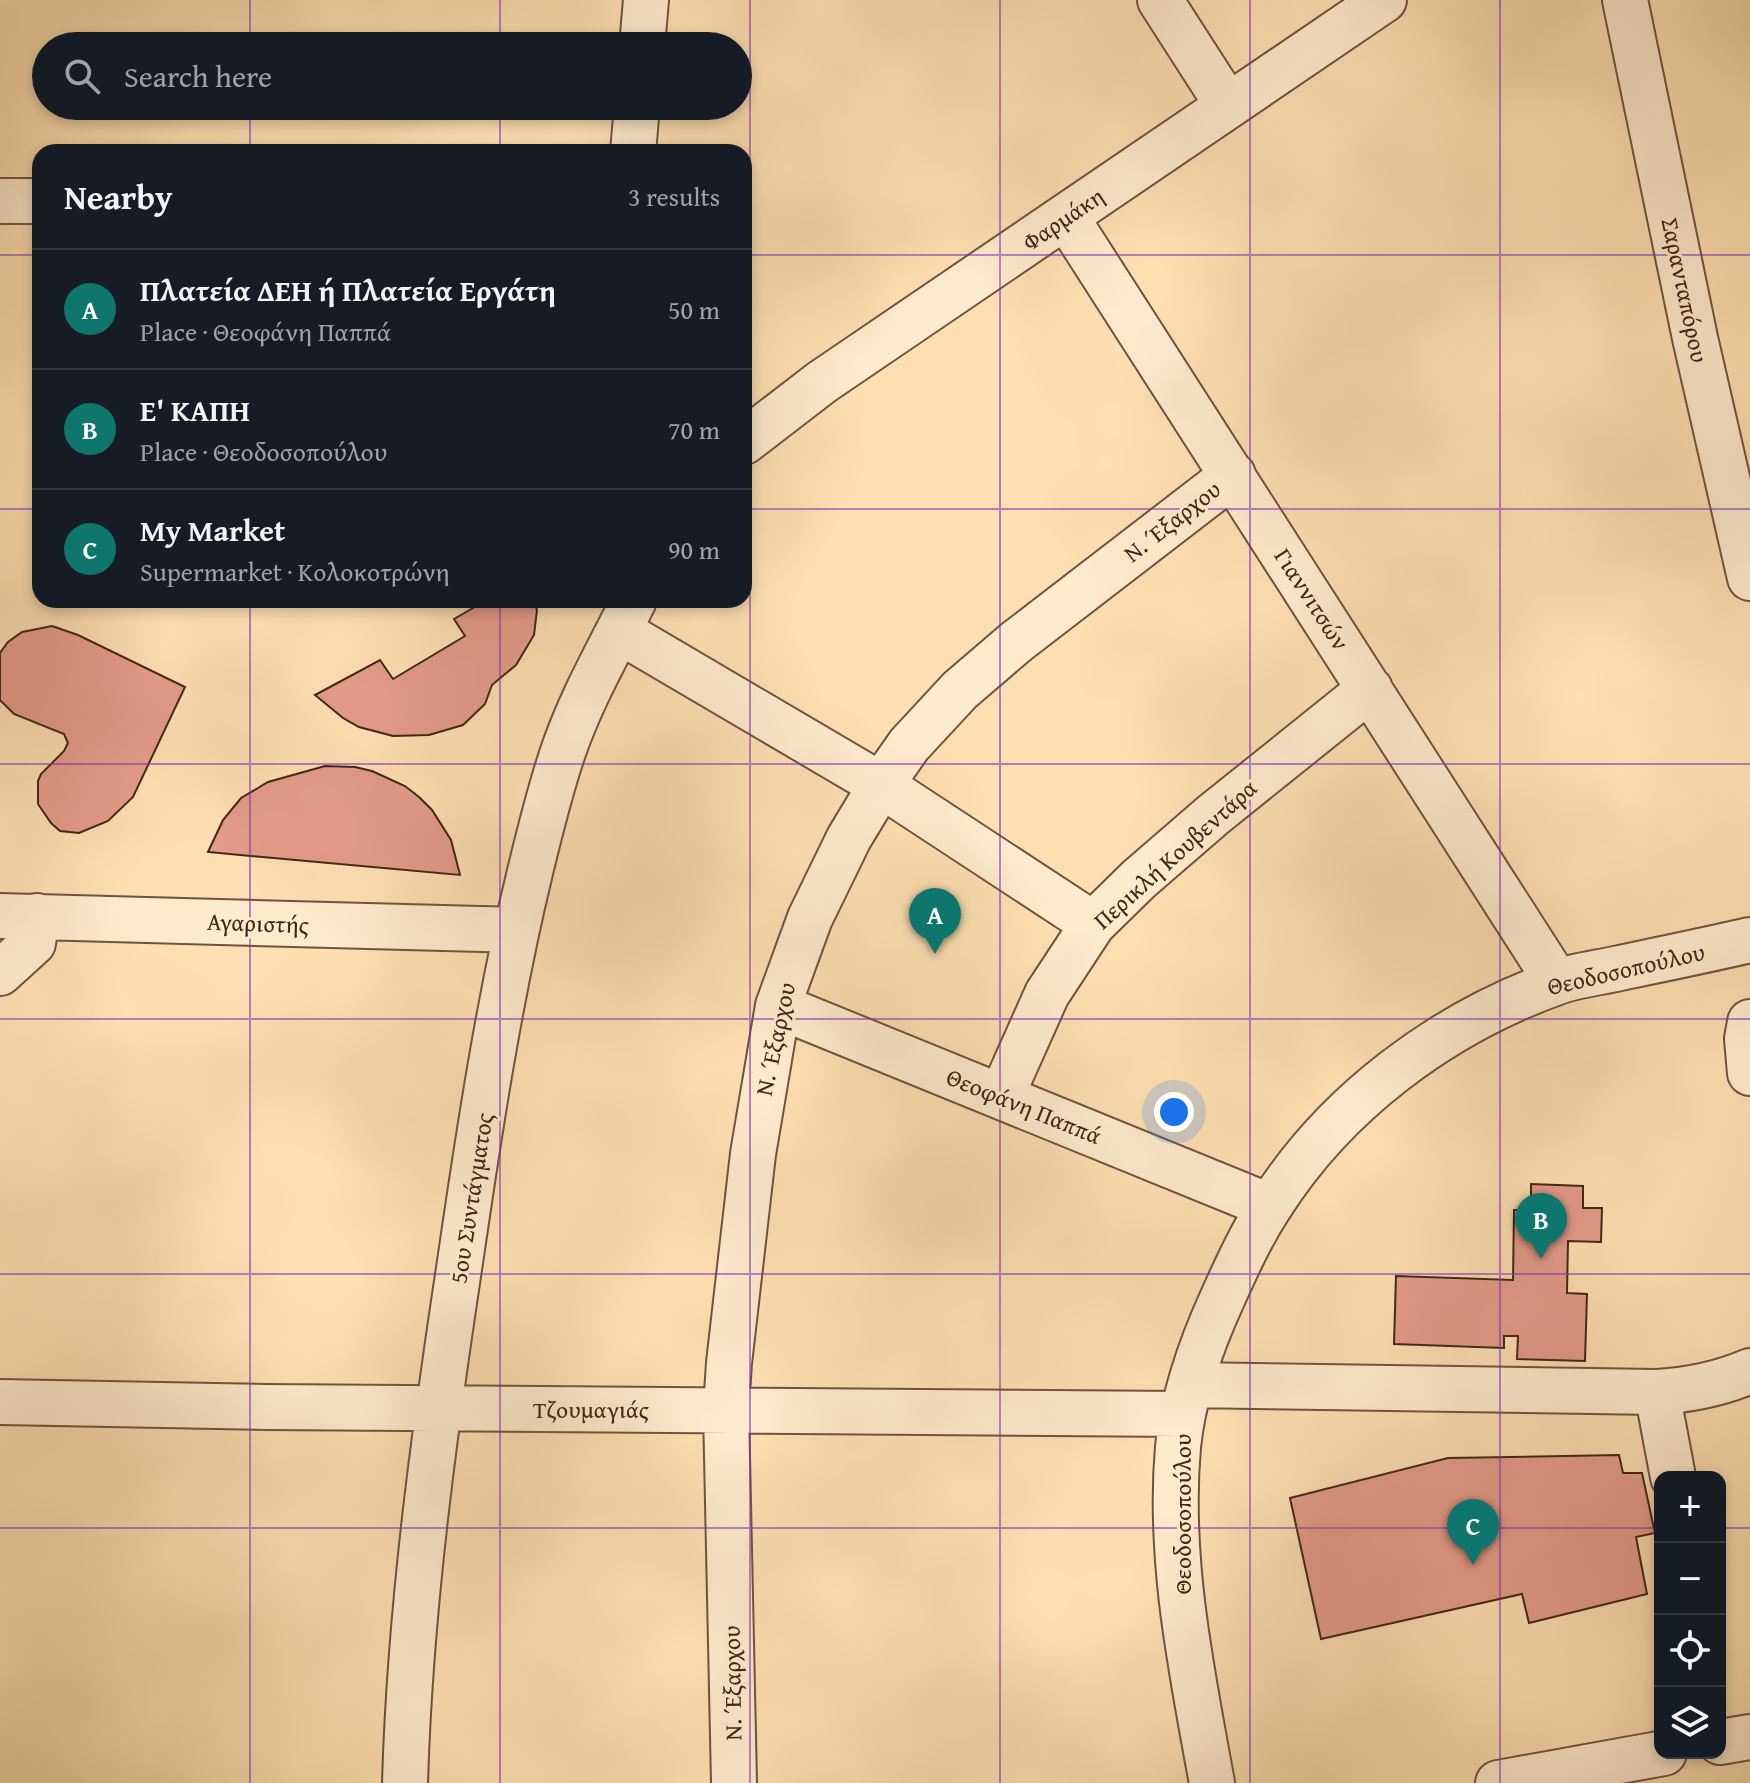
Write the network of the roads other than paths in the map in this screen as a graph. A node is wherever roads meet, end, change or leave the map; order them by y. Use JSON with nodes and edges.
{"nodes":[{"id":1,"x":646,"y":0,"type":"edge"},
{"id":2,"x":1160,"y":0,"type":"edge"},
{"id":3,"x":1384,"y":0,"type":"edge"},
{"id":4,"x":1625,"y":0,"type":"edge"},
{"id":5,"x":643,"y":32,"type":"edge"},
{"id":6,"x":1228,"y":106,"type":"junction"},
{"id":7,"x":636,"y":120,"type":"edge"},
{"id":8,"x":634,"y":144,"type":"edge"},
{"id":9,"x":0,"y":201,"type":"edge"},
{"id":10,"x":32,"y":201,"type":"edge"},
{"id":11,"x":1066,"y":217,"type":"junction"},
{"id":12,"x":752,"y":436,"type":"edge"},
{"id":13,"x":1233,"y":475,"type":"junction"},
{"id":14,"x":1750,"y":578,"type":"edge"},
{"id":15,"x":624,"y":610,"type":"edge"},
{"id":16,"x":1370,"y":689,"type":"junction"},
{"id":17,"x":881,"y":785,"type":"junction"},
{"id":18,"x":18,"y":916,"type":"edge"},
{"id":19,"x":1093,"y":924,"type":"junction"},
{"id":20,"x":516,"y":930,"type":"junction"},
{"id":21,"x":1750,"y":940,"type":"edge"},
{"id":22,"x":0,"y":973,"type":"edge"},
{"id":23,"x":1557,"y":982,"type":"junction"},
{"id":24,"x":778,"y":1006,"type":"junction"},
{"id":25,"x":1750,"y":1022,"type":"edge"},
{"id":26,"x":1750,"y":1073,"type":"edge"},
{"id":27,"x":1001,"y":1097,"type":"junction"},
{"id":28,"x":1269,"y":1206,"type":"junction"},
{"id":29,"x":1750,"y":1371,"type":"edge"},
{"id":30,"x":1657,"y":1392,"type":"junction"},
{"id":31,"x":1186,"y":1400,"type":"junction"},
{"id":32,"x":0,"y":1402,"type":"edge"},
{"id":33,"x":438,"y":1409,"type":"junction"},
{"id":34,"x":726,"y":1409,"type":"junction"},
{"id":35,"x":1672,"y":1471,"type":"edge"},
{"id":36,"x":1644,"y":1765,"type":"edge"},
{"id":37,"x":405,"y":1783,"type":"edge"},
{"id":38,"x":734,"y":1783,"type":"edge"},
{"id":39,"x":1212,"y":1783,"type":"edge"},
{"id":40,"x":1498,"y":1783,"type":"edge"}],
"edges":[{"from":1,"to":5,"type":"street"},
{"from":2,"to":6,"type":"street"},
{"from":3,"to":6,"type":"street","name":"Φαρμάκη"},
{"from":4,"to":14,"type":"street","name":"Σαρανταπόρου"},
{"from":6,"to":11,"type":"street","name":"Φαρμάκη"},
{"from":7,"to":8,"type":"street"},
{"from":9,"to":10,"type":"street"},
{"from":11,"to":12,"type":"street","name":"Φαρμάκη"},
{"from":11,"to":13,"type":"street","name":"Γιαννιτσών"},
{"from":13,"to":16,"type":"street","name":"Γιαννιτσών"},
{"from":13,"to":17,"type":"street","name":"Ν. Έξαρχου"},
{"from":15,"to":17,"type":"street"},
{"from":15,"to":20,"type":"street","name":"5ου Συντάγματος"},
{"from":16,"to":19,"type":"street","name":"Περικλή Κουβεντάρα"},
{"from":16,"to":23,"type":"street","name":"Γιαννιτσών"},
{"from":17,"to":19,"type":"street"},
{"from":17,"to":24,"type":"street","name":"Ν. Έξαρχου"},
{"from":18,"to":20,"type":"street","name":"Αγαριστής"},
{"from":18,"to":22,"type":"street"},
{"from":19,"to":27,"type":"street","name":"Περικλή Κουβεντάρα"},
{"from":20,"to":33,"type":"street","name":"5ου Συντάγματος"},
{"from":21,"to":23,"type":"street","name":"Θεοδοσοπούλου"},
{"from":23,"to":28,"type":"street","name":"Θεοδοσοπούλου"},
{"from":24,"to":27,"type":"street","name":"Θεοφάνη Παππά"},
{"from":24,"to":34,"type":"street","name":"Ν. Έξαρχου"},
{"from":25,"to":26,"type":"street"},
{"from":27,"to":28,"type":"street","name":"Θεοφάνη Παππά"},
{"from":28,"to":31,"type":"street","name":"Θεοδοσοπούλου"},
{"from":29,"to":30,"type":"street","name":"Τζουμαγιάς"},
{"from":30,"to":31,"type":"street","name":"Τζουμαγιάς"},
{"from":30,"to":35,"type":"street"},
{"from":31,"to":34,"type":"street","name":"Τζουμαγιάς"},
{"from":31,"to":39,"type":"street","name":"Θεοδοσοπούλου"},
{"from":32,"to":33,"type":"street","name":"Τζουμαγιάς"},
{"from":33,"to":34,"type":"street","name":"Τζουμαγιάς"},
{"from":33,"to":37,"type":"street","name":"5ου Συντάγματος"},
{"from":34,"to":38,"type":"street","name":"Ν. Έξαρχου"},
{"from":36,"to":40,"type":"street"}]}
